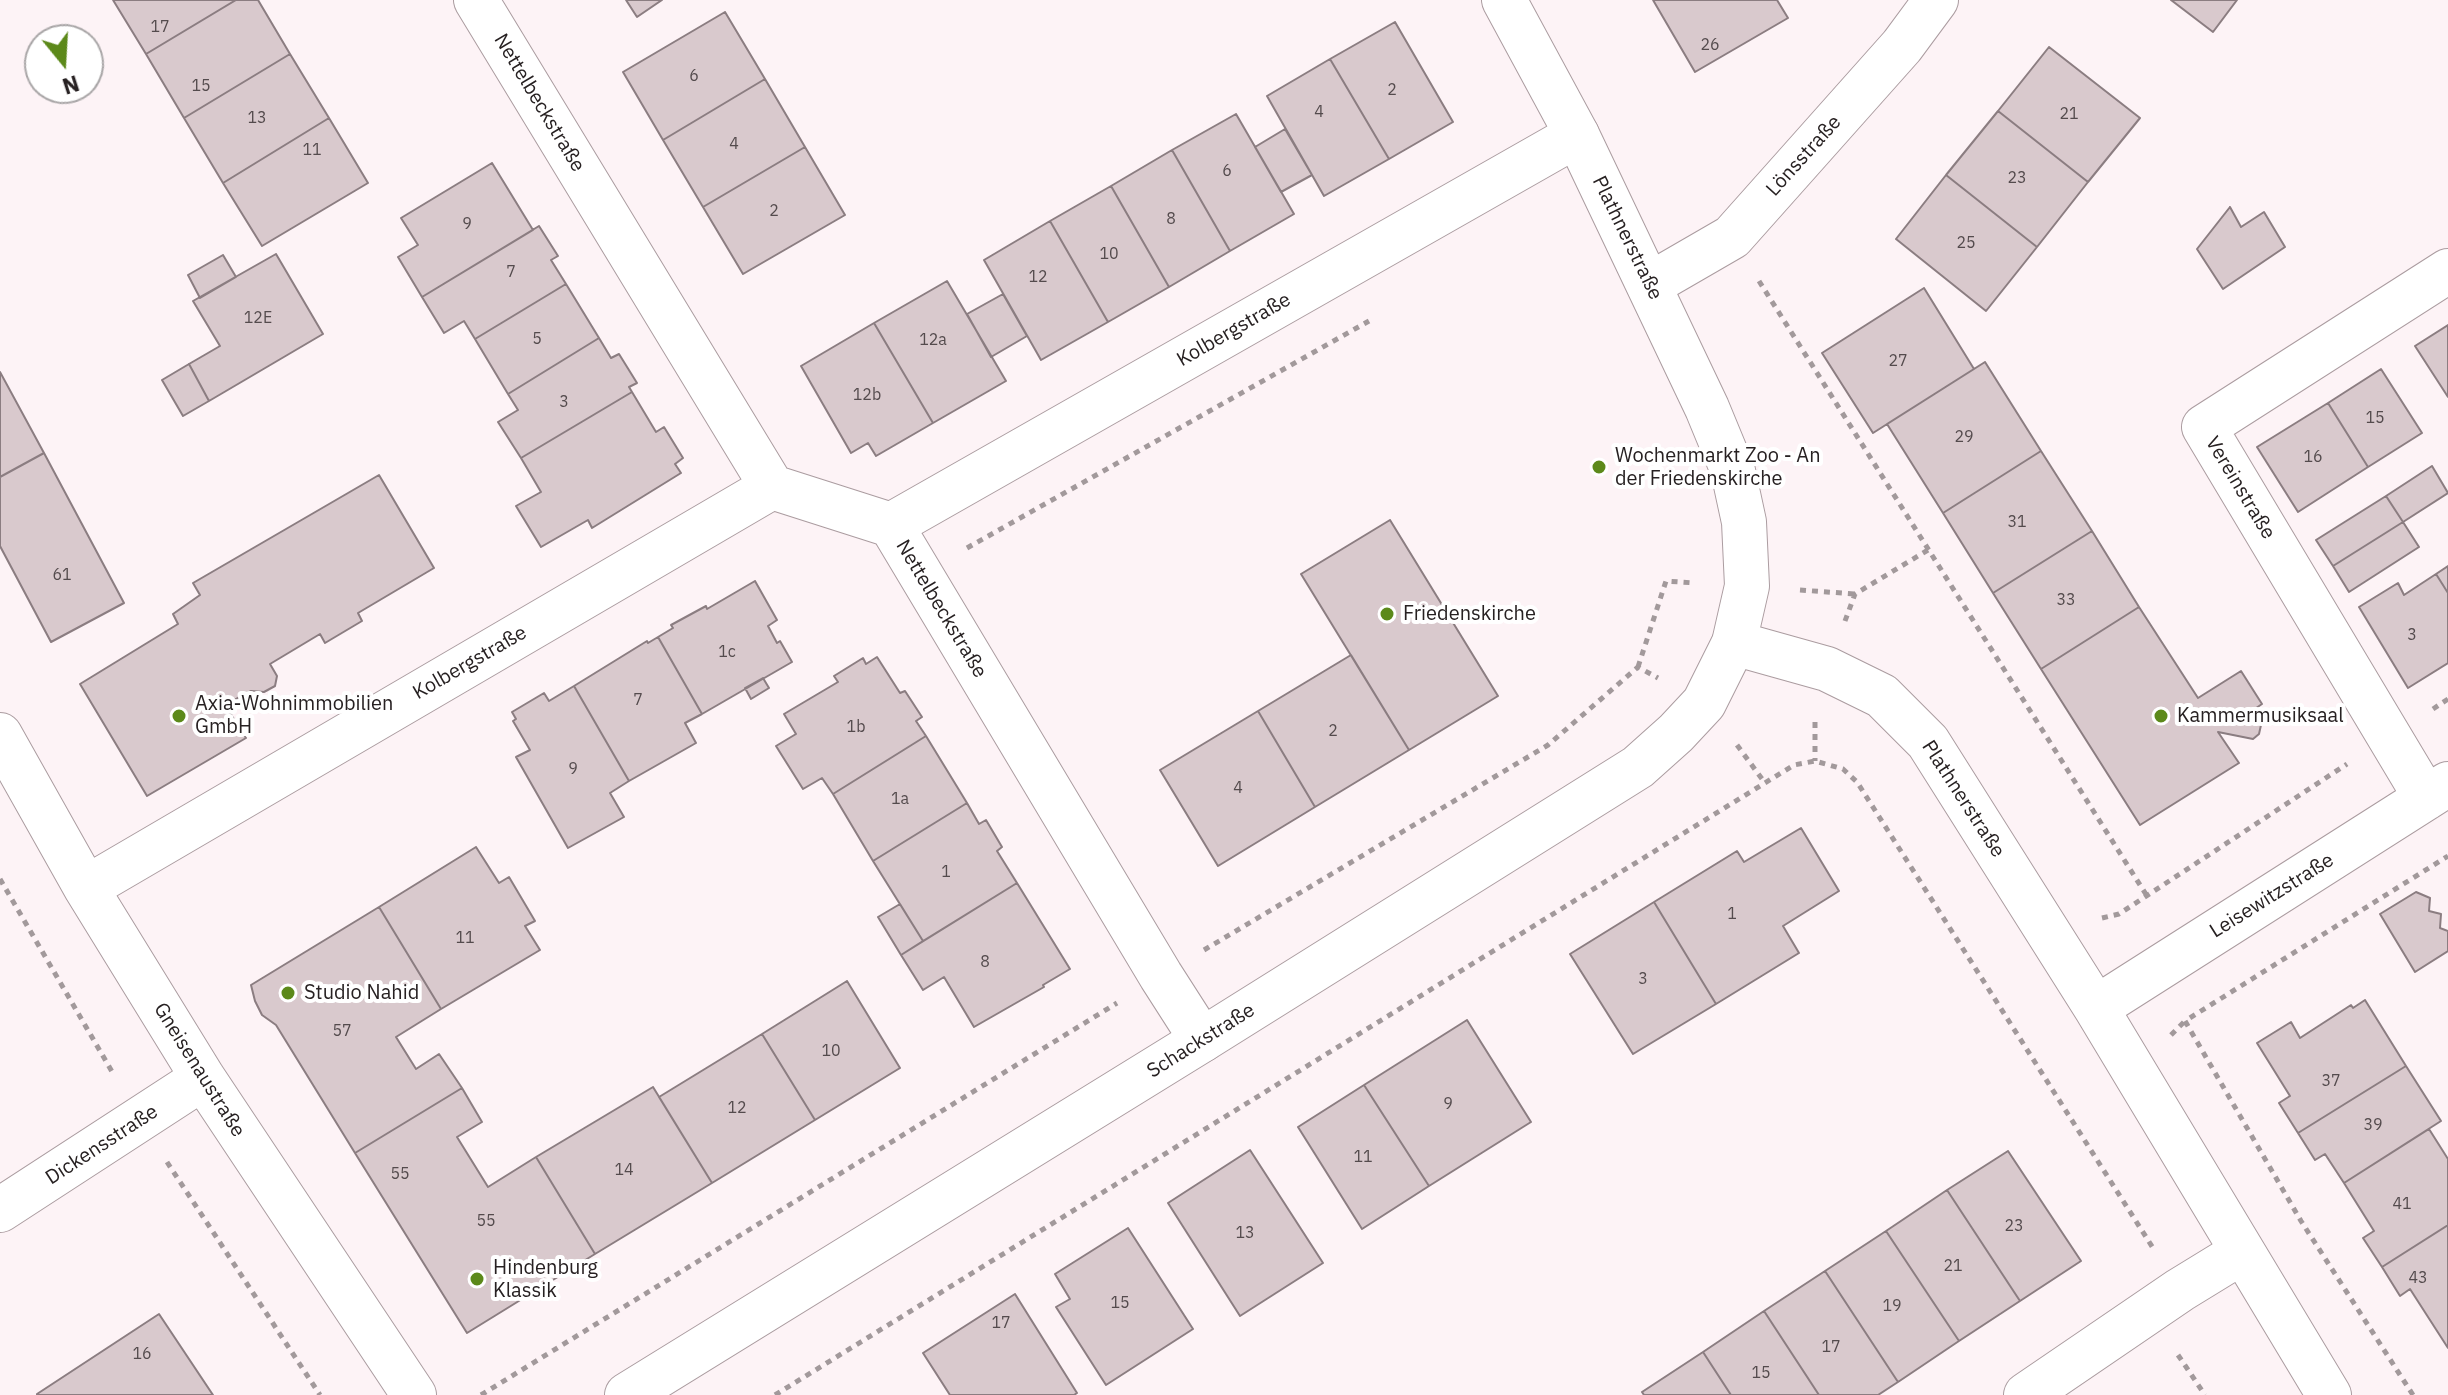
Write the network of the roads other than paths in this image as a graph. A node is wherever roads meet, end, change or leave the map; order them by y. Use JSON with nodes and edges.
{"nodes":[{"id":1,"x":476,"y":0,"type":"edge"},
{"id":2,"x":1504,"y":0,"type":"edge"},
{"id":3,"x":1936,"y":0,"type":"edge"},
{"id":4,"x":1577,"y":135,"type":"junction"},
{"id":5,"x":2448,"y":271,"type":"edge"},
{"id":6,"x":1649,"y":285,"type":"junction"},
{"id":7,"x":772,"y":487,"type":"junction"},
{"id":8,"x":891,"y":525,"type":"junction"},
{"id":9,"x":1734,"y":643,"type":"junction"},
{"id":10,"x":0,"y":735,"type":"edge"},
{"id":11,"x":2437,"y":791,"type":"edge"},
{"id":12,"x":86,"y":888,"type":"junction"},
{"id":13,"x":2096,"y":1008,"type":"junction"},
{"id":14,"x":1202,"y":1040,"type":"junction"},
{"id":15,"x":203,"y":1078,"type":"junction"},
{"id":16,"x":0,"y":1210,"type":"edge"},
{"id":17,"x":2242,"y":1252,"type":"junction"},
{"id":18,"x":414,"y":1395,"type":"edge"},
{"id":19,"x":627,"y":1395,"type":"edge"},
{"id":20,"x":2026,"y":1395,"type":"edge"},
{"id":21,"x":2329,"y":1395,"type":"edge"}],
"edges":[{"from":1,"to":7,"type":"street","name":"Nettelbeckstraße"},
{"from":2,"to":4,"type":"street","name":"Plathnerstraße"},
{"from":3,"to":6,"type":"street","name":"Lönsstraße"},
{"from":4,"to":6,"type":"street","name":"Plathnerstraße"},
{"from":4,"to":8,"type":"street","name":"Kolbergstraße"},
{"from":5,"to":11,"type":"street","name":"Vereinstraße"},
{"from":6,"to":9,"type":"street","name":"Plathnerstraße"},
{"from":7,"to":8,"type":"street","name":"Nettelbeckstraße"},
{"from":7,"to":12,"type":"street","name":"Kolbergstraße"},
{"from":8,"to":14,"type":"street","name":"Nettelbeckstraße"},
{"from":9,"to":13,"type":"street","name":"Plathnerstraße"},
{"from":9,"to":14,"type":"street","name":"Schackstraße"},
{"from":10,"to":12,"type":"street","name":"Gneisenaustraße"},
{"from":11,"to":13,"type":"street","name":"Leisewitzstraße"},
{"from":12,"to":15,"type":"street","name":"Gneisenaustraße"},
{"from":13,"to":17,"type":"street","name":"Plathnerstraße"},
{"from":14,"to":19,"type":"street","name":"Schackstraße"},
{"from":15,"to":16,"type":"street","name":"Dickensstraße"},
{"from":15,"to":18,"type":"street","name":"Gneisenaustraße"},
{"from":17,"to":20,"type":"street"},
{"from":17,"to":21,"type":"street","name":"Plathnerstraße"}]}
